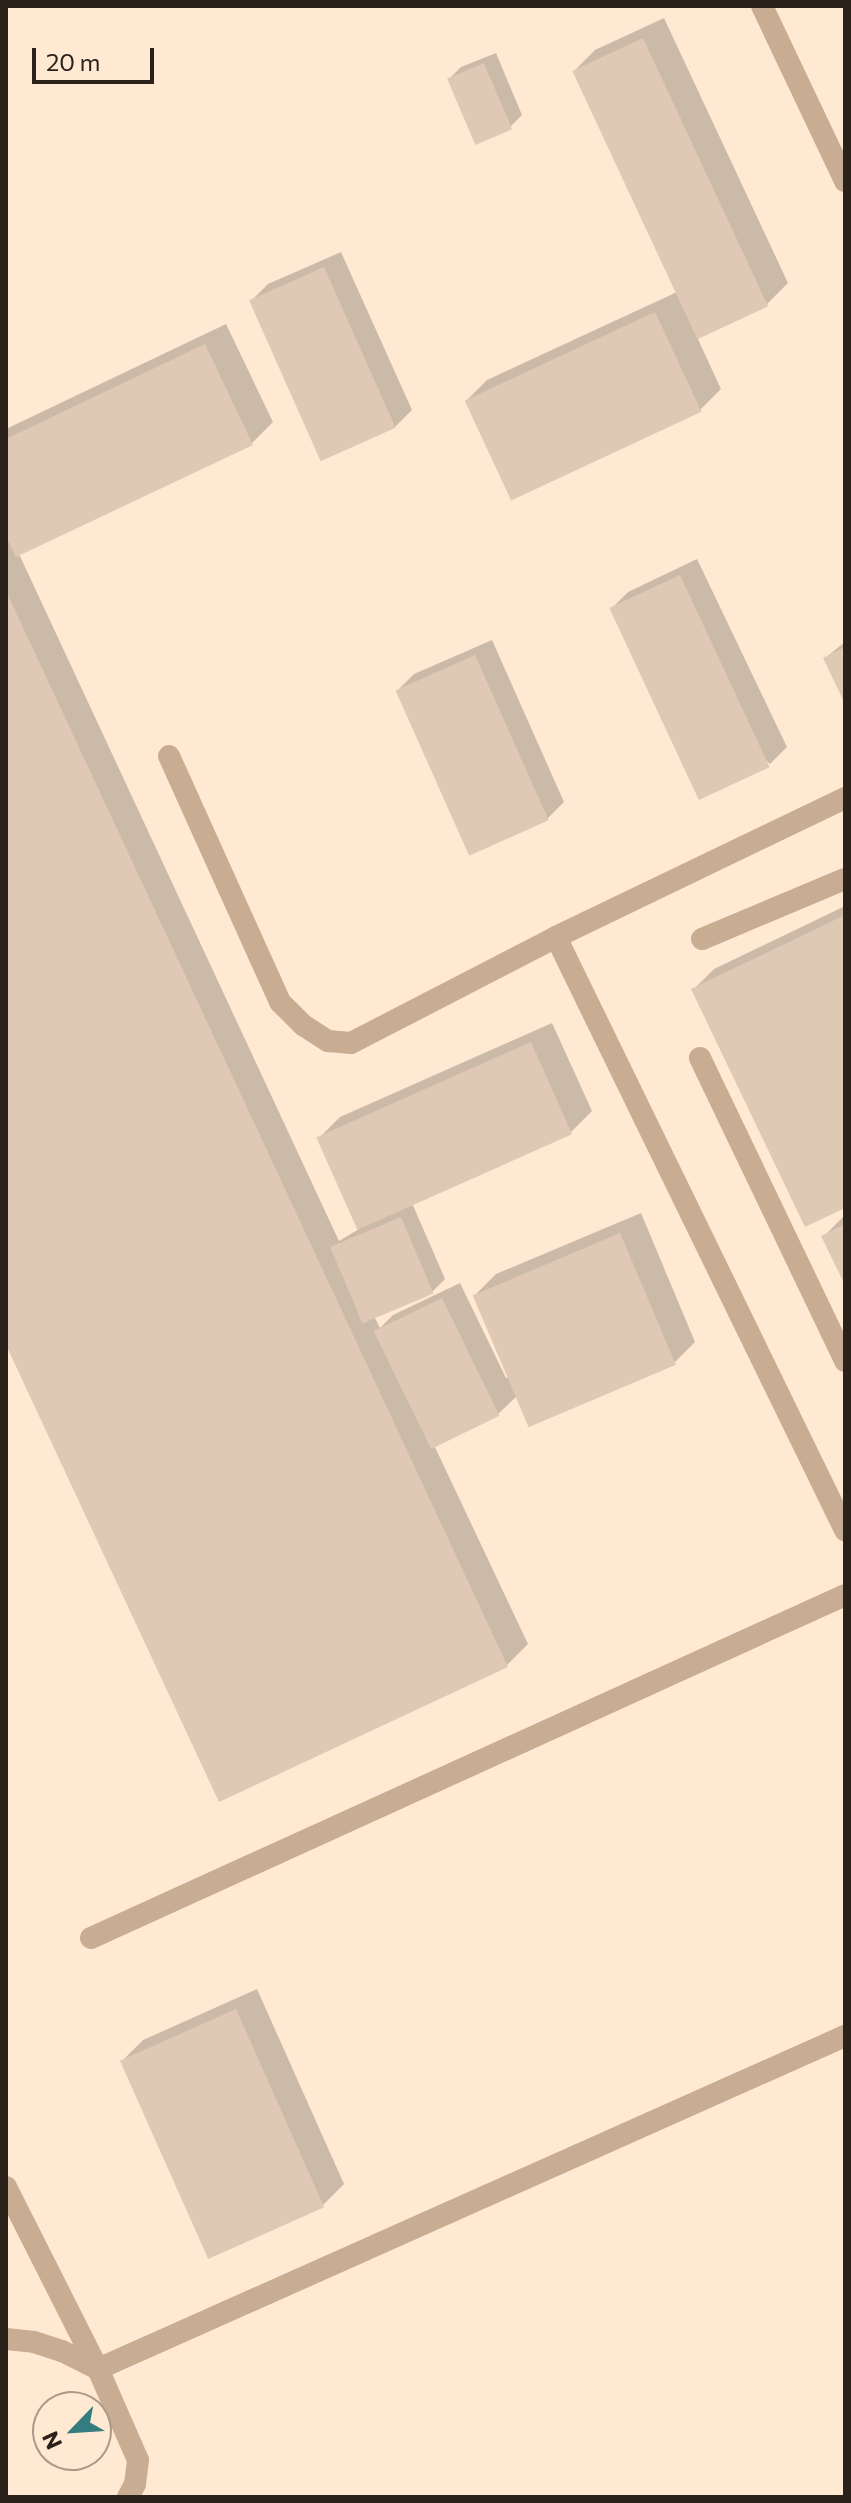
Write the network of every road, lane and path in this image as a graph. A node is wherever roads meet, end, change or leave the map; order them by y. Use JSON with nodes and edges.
{"nodes":[{"id":1,"x":762,"y":6,"type":"edge"},
{"id":2,"x":845,"y":181,"type":"edge"},
{"id":3,"x":169,"y":756,"type":"dead end"},
{"id":4,"x":845,"y":798,"type":"edge"},
{"id":5,"x":845,"y":879,"type":"edge"},
{"id":6,"x":556,"y":937,"type":"junction"},
{"id":7,"x":702,"y":939,"type":"dead end"},
{"id":8,"x":700,"y":1058,"type":"dead end"},
{"id":9,"x":845,"y":1361,"type":"edge"},
{"id":10,"x":845,"y":1530,"type":"edge"},
{"id":11,"x":845,"y":1595,"type":"edge"},
{"id":12,"x":91,"y":1938,"type":"dead end"},
{"id":13,"x":845,"y":2036,"type":"edge"},
{"id":14,"x":6,"y":2187,"type":"edge"},
{"id":15,"x":6,"y":2339,"type":"edge"},
{"id":16,"x":98,"y":2369,"type":"junction"},
{"id":17,"x":128,"y":2497,"type":"edge"}],
"edges":[{"from":1,"to":2,"type":"lane"},
{"from":3,"to":6,"type":"lane"},
{"from":4,"to":6,"type":"lane"},
{"from":5,"to":7,"type":"lane"},
{"from":6,"to":10,"type":"lane"},
{"from":8,"to":9,"type":"lane"},
{"from":11,"to":12,"type":"lane"},
{"from":13,"to":16,"type":"lane"},
{"from":14,"to":16,"type":"lane"},
{"from":15,"to":16,"type":"lane"},
{"from":16,"to":17,"type":"lane"}]}
